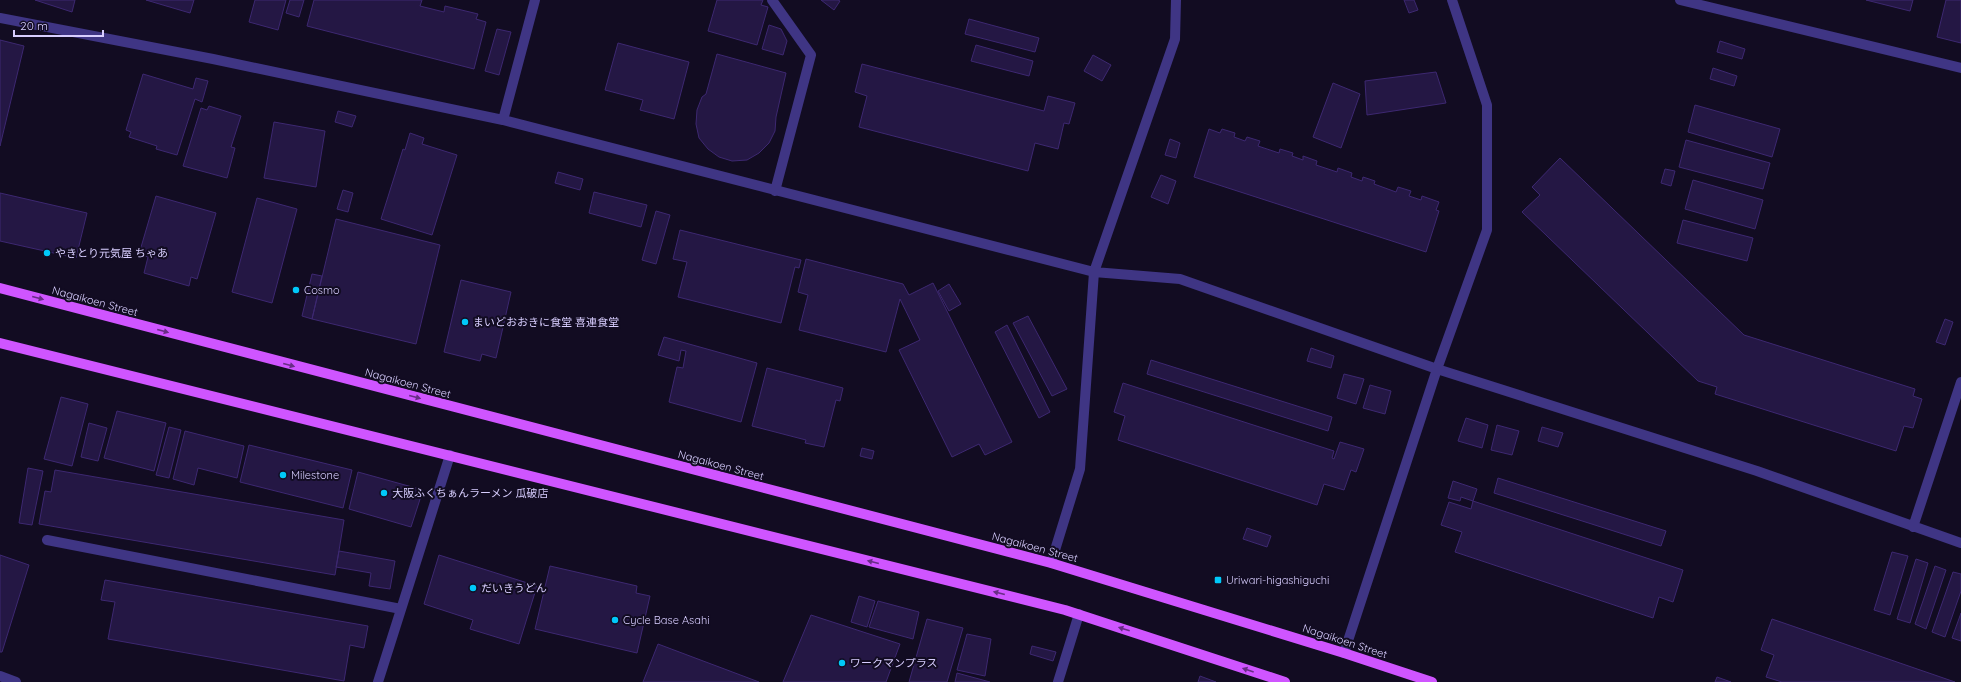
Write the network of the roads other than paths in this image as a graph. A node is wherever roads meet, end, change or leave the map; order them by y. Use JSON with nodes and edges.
{"nodes":[{"id":1,"x":535,"y":0,"type":"edge"},
{"id":2,"x":772,"y":0,"type":"edge"},
{"id":3,"x":1176,"y":0,"type":"edge"},
{"id":4,"x":1452,"y":0,"type":"edge"},
{"id":5,"x":1680,"y":0,"type":"edge"},
{"id":6,"x":0,"y":18,"type":"edge"},
{"id":7,"x":1961,"y":68,"type":"edge"},
{"id":8,"x":503,"y":120,"type":"junction"},
{"id":9,"x":775,"y":190,"type":"junction"},
{"id":10,"x":1094,"y":272,"type":"junction"},
{"id":11,"x":0,"y":288,"type":"edge"},
{"id":12,"x":0,"y":343,"type":"edge"},
{"id":13,"x":1437,"y":369,"type":"junction"},
{"id":14,"x":1961,"y":382,"type":"edge"},
{"id":15,"x":450,"y":455,"type":"junction"},
{"id":16,"x":1913,"y":526,"type":"junction"},
{"id":17,"x":47,"y":540,"type":"dead end"},
{"id":18,"x":1961,"y":544,"type":"edge"},
{"id":19,"x":1052,"y":563,"type":"junction"},
{"id":20,"x":401,"y":610,"type":"junction"},
{"id":21,"x":1079,"y":614,"type":"junction"},
{"id":22,"x":1344,"y":653,"type":"junction"},
{"id":23,"x":0,"y":676,"type":"edge"},
{"id":24,"x":16,"y":682,"type":"edge"},
{"id":25,"x":378,"y":682,"type":"edge"},
{"id":26,"x":1058,"y":682,"type":"edge"},
{"id":27,"x":1285,"y":682,"type":"edge"},
{"id":28,"x":1432,"y":682,"type":"edge"}],
"edges":[{"from":1,"to":8,"type":"street"},
{"from":2,"to":9,"type":"street"},
{"from":3,"to":10,"type":"street"},
{"from":4,"to":13,"type":"street"},
{"from":5,"to":7,"type":"street"},
{"from":6,"to":8,"type":"street"},
{"from":8,"to":9,"type":"street"},
{"from":9,"to":10,"type":"street"},
{"from":10,"to":13,"type":"street"},
{"from":10,"to":19,"type":"street"},
{"from":11,"to":19,"type":"main road","name":"Nagaikoen Street","one_way":true},
{"from":12,"to":15,"type":"main road"},
{"from":13,"to":16,"type":"street"},
{"from":13,"to":22,"type":"street"},
{"from":14,"to":16,"type":"street"},
{"from":15,"to":20,"type":"street"},
{"from":21,"to":15,"type":"main road","one_way":true},
{"from":16,"to":18,"type":"street"},
{"from":17,"to":20,"type":"street"},
{"from":19,"to":22,"type":"main road","name":"Nagaikoen Street"},
{"from":20,"to":25,"type":"street"},
{"from":21,"to":26,"type":"street"},
{"from":27,"to":21,"type":"main road","one_way":true},
{"from":22,"to":28,"type":"main road","name":"Nagaikoen Street"},
{"from":23,"to":24,"type":"street"}]}
